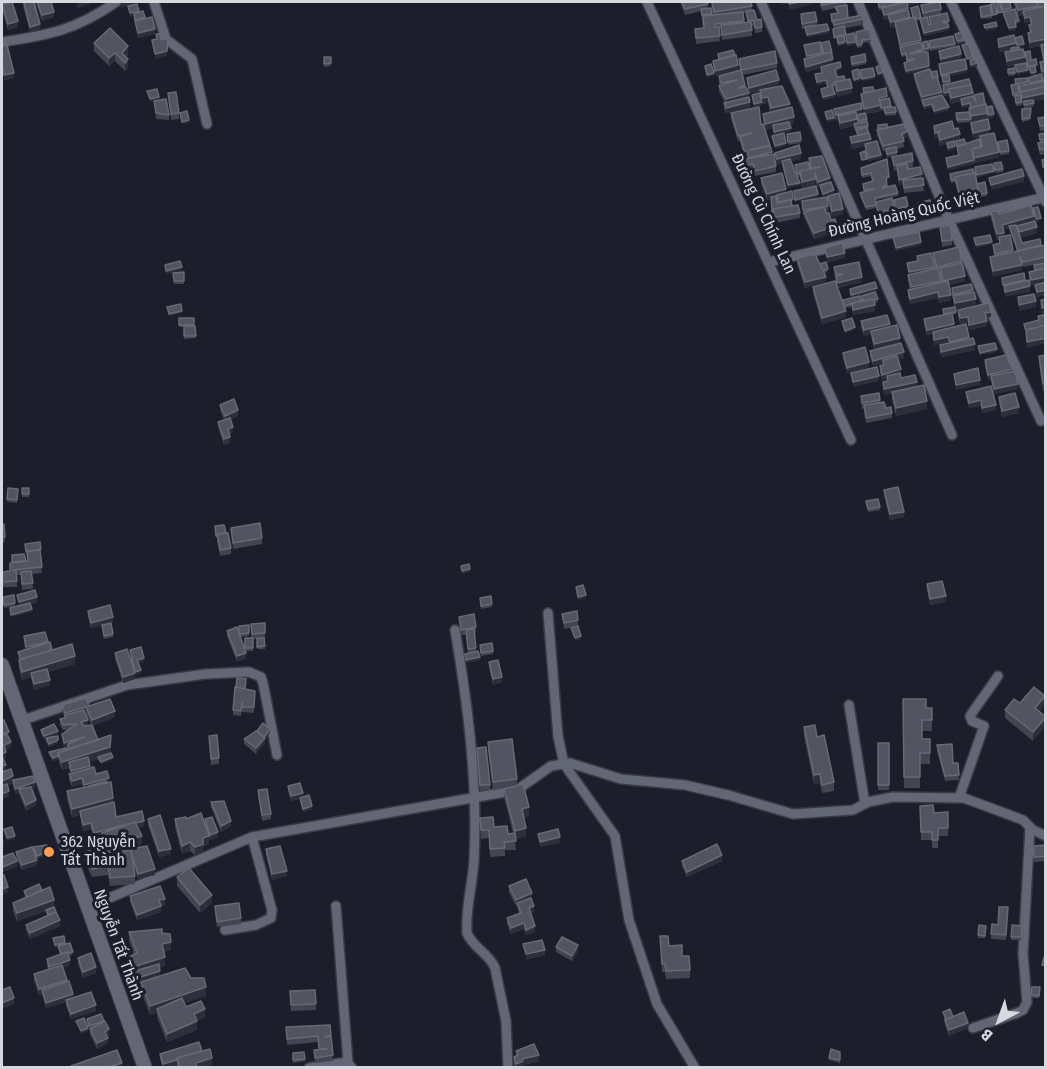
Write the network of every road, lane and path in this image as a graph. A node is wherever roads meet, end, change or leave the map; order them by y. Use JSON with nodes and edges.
{"nodes":[{"id":1,"x":116,"y":2,"type":"edge"},
{"id":2,"x":154,"y":2,"type":"edge"},
{"id":3,"x":647,"y":2,"type":"edge"},
{"id":4,"x":761,"y":2,"type":"edge"},
{"id":5,"x":858,"y":2,"type":"edge"},
{"id":6,"x":951,"y":2,"type":"edge"},
{"id":7,"x":2,"y":42,"type":"edge"},
{"id":8,"x":207,"y":124,"type":"dead end"},
{"id":9,"x":1045,"y":199,"type":"edge"},
{"id":10,"x":949,"y":220,"type":"junction"},
{"id":11,"x":866,"y":240,"type":"junction"},
{"id":12,"x":769,"y":262,"type":"junction"},
{"id":13,"x":1041,"y":421,"type":"dead end"},
{"id":14,"x":952,"y":435,"type":"dead end"},
{"id":15,"x":851,"y":440,"type":"dead end"},
{"id":16,"x":548,"y":613,"type":"dead end"},
{"id":17,"x":455,"y":630,"type":"dead end"},
{"id":18,"x":2,"y":664,"type":"edge"},
{"id":19,"x":998,"y":676,"type":"dead end"},
{"id":20,"x":849,"y":705,"type":"dead end"},
{"id":21,"x":23,"y":720,"type":"junction"},
{"id":22,"x":277,"y":755,"type":"dead end"},
{"id":23,"x":564,"y":764,"type":"junction"},
{"id":24,"x":959,"y":798,"type":"junction"},
{"id":25,"x":472,"y":799,"type":"junction"},
{"id":26,"x":865,"y":804,"type":"junction"},
{"id":27,"x":1030,"y":827,"type":"junction"},
{"id":28,"x":1046,"y":836,"type":"edge"},
{"id":29,"x":252,"y":837,"type":"junction"},
{"id":30,"x":336,"y":906,"type":"dead end"},
{"id":31,"x":86,"y":908,"type":"junction"},
{"id":32,"x":225,"y":930,"type":"dead end"},
{"id":33,"x":972,"y":1028,"type":"dead end"},
{"id":34,"x":350,"y":1065,"type":"edge"},
{"id":35,"x":145,"y":1068,"type":"edge"},
{"id":36,"x":309,"y":1068,"type":"edge"},
{"id":37,"x":508,"y":1068,"type":"edge"},
{"id":38,"x":694,"y":1068,"type":"edge"}],
"edges":[{"from":1,"to":7,"type":"street"},
{"from":2,"to":8,"type":"street"},
{"from":3,"to":12,"type":"street","name":"Đường Cù Chính Lan"},
{"from":4,"to":11,"type":"street"},
{"from":5,"to":10,"type":"street"},
{"from":6,"to":9,"type":"street"},
{"from":9,"to":10,"type":"street","name":"Đường Hoàng Quốc Việt"},
{"from":10,"to":11,"type":"street","name":"Đường Hoàng Quốc Việt"},
{"from":10,"to":13,"type":"street"},
{"from":11,"to":12,"type":"street","name":"Đường Hoàng Quốc Việt"},
{"from":11,"to":14,"type":"street"},
{"from":12,"to":15,"type":"street","name":"Đường Cù Chính Lan"},
{"from":16,"to":23,"type":"street"},
{"from":17,"to":25,"type":"street"},
{"from":18,"to":21,"type":"main road","name":"Nguyễn Tất Thành"},
{"from":19,"to":24,"type":"street"},
{"from":20,"to":26,"type":"street"},
{"from":21,"to":22,"type":"street"},
{"from":21,"to":31,"type":"main road","name":"Nguyễn Tất Thành"},
{"from":23,"to":25,"type":"street"},
{"from":23,"to":26,"type":"street"},
{"from":23,"to":38,"type":"street"},
{"from":24,"to":26,"type":"street"},
{"from":24,"to":27,"type":"street"},
{"from":25,"to":29,"type":"street"},
{"from":25,"to":37,"type":"street"},
{"from":27,"to":28,"type":"street"},
{"from":27,"to":33,"type":"street"},
{"from":29,"to":31,"type":"street"},
{"from":29,"to":32,"type":"street"},
{"from":30,"to":34,"type":"street"},
{"from":31,"to":35,"type":"main road","name":"Nguyễn Tất Thành"},
{"from":34,"to":36,"type":"street"}]}
